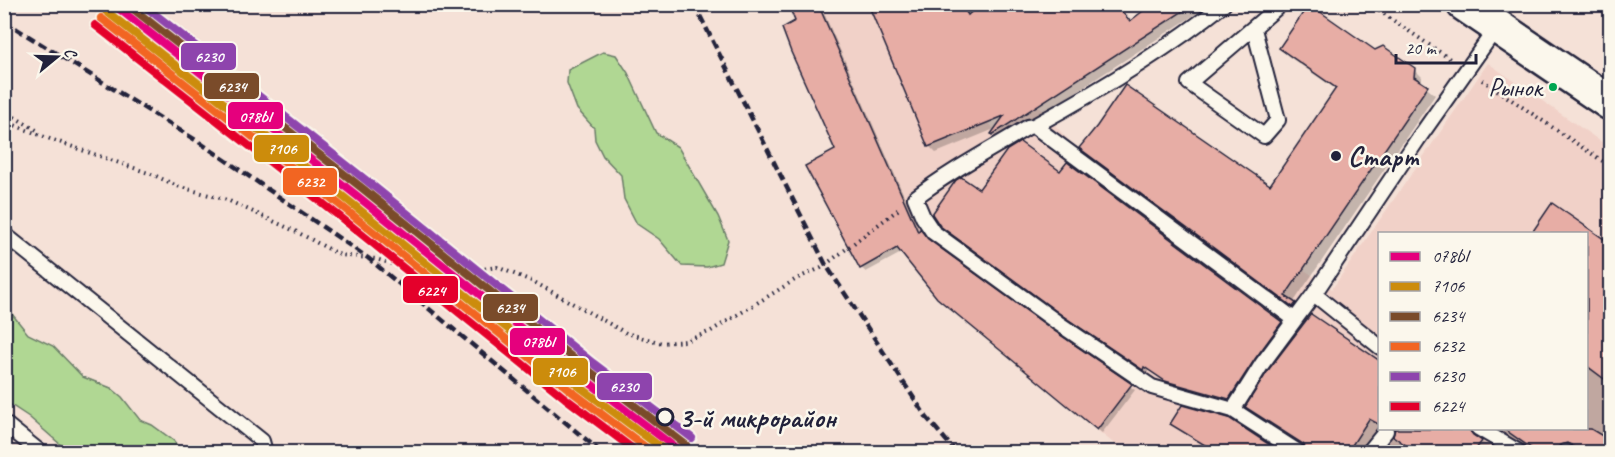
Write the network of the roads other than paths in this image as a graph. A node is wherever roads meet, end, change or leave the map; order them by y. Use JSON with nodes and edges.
{"nodes":[{"id":1,"x":1224,"y":4,"type":"edge"},
{"id":2,"x":1281,"y":4,"type":"edge"},
{"id":3,"x":1464,"y":4,"type":"edge"},
{"id":4,"x":1497,"y":27,"type":"junction"},
{"id":5,"x":1254,"y":30,"type":"junction"},
{"id":6,"x":1611,"y":104,"type":"edge"},
{"id":7,"x":1034,"y":126,"type":"junction"},
{"id":8,"x":4,"y":234,"type":"edge"},
{"id":9,"x":1314,"y":294,"type":"junction"},
{"id":10,"x":1294,"y":319,"type":"junction"},
{"id":11,"x":1378,"y":345,"type":"edge"},
{"id":12,"x":1233,"y":410,"type":"junction"},
{"id":13,"x":4,"y":423,"type":"edge"},
{"id":14,"x":1480,"y":430,"type":"edge"},
{"id":15,"x":1386,"y":431,"type":"dead end"},
{"id":16,"x":40,"y":453,"type":"edge"},
{"id":17,"x":265,"y":453,"type":"edge"},
{"id":18,"x":1298,"y":453,"type":"edge"},
{"id":19,"x":1369,"y":453,"type":"edge"},
{"id":20,"x":1519,"y":453,"type":"edge"}],
"edges":[{"from":1,"to":7,"type":"lane"},
{"from":2,"to":5,"type":"lane"},
{"from":3,"to":4,"type":"street"},
{"from":4,"to":6,"type":"street"},
{"from":4,"to":9,"type":"lane"},
{"from":5,"to":5,"type":"lane"},
{"from":7,"to":10,"type":"lane"},
{"from":7,"to":12,"type":"lane"},
{"from":8,"to":17,"type":"lane"},
{"from":9,"to":10,"type":"lane"},
{"from":9,"to":11,"type":"lane"},
{"from":10,"to":12,"type":"lane"},
{"from":12,"to":18,"type":"lane"},
{"from":13,"to":16,"type":"lane"},
{"from":14,"to":20,"type":"lane"},
{"from":15,"to":19,"type":"lane"}]}
